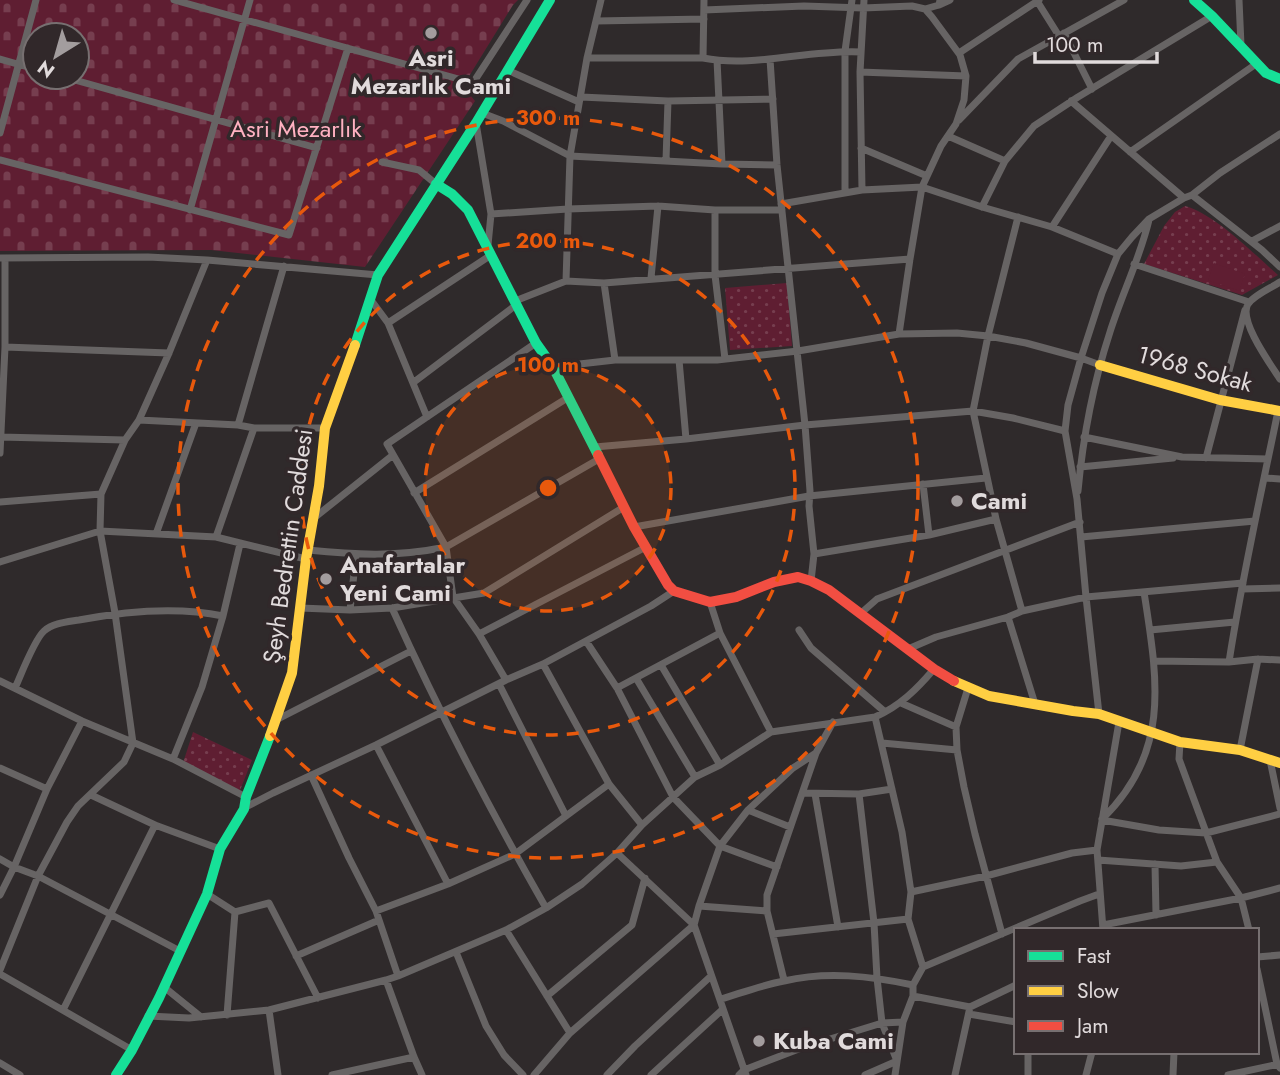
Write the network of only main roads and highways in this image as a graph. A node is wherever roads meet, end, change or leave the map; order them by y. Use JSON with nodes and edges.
{"nodes":[{"id":1,"x":550,"y":0,"type":"edge"},
{"id":2,"x":1203,"y":6,"type":"edge"},
{"id":3,"x":1280,"y":79,"type":"edge"},
{"id":4,"x":436,"y":184,"type":"junction"},
{"id":5,"x":1100,"y":365,"type":"road end"},
{"id":6,"x":1279,"y":411,"type":"edge"},
{"id":7,"x":1275,"y":761,"type":"edge"},
{"id":8,"x":116,"y":1075,"type":"edge"}],
"edges":[{"from":1,"to":4,"type":"main road","name":"Şeyh Bedrettin Caddesi"},
{"from":2,"to":3,"type":"main road"},
{"from":4,"to":7,"type":"main road"},
{"from":4,"to":8,"type":"main road","name":"Şeyh Bedrettin Caddesi"},
{"from":5,"to":6,"type":"main road","name":"1968 Sokak"}]}
